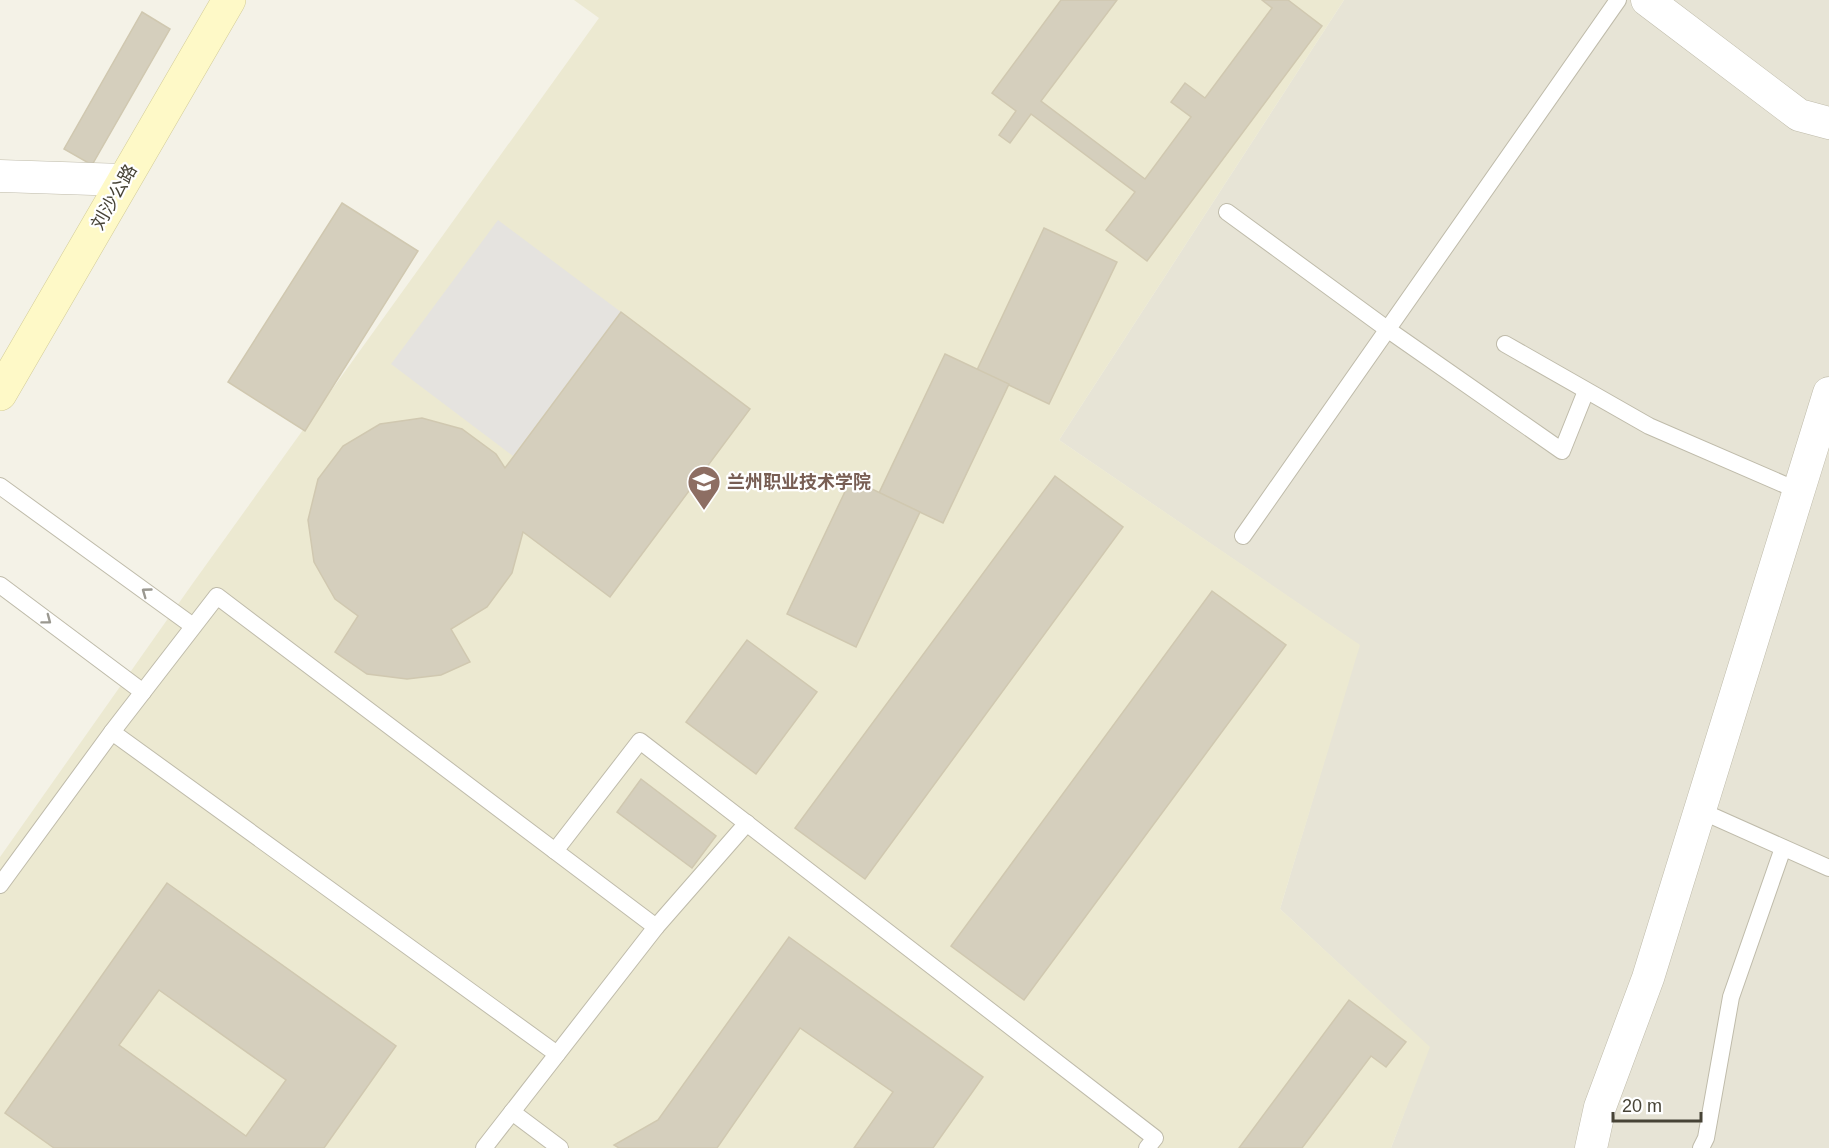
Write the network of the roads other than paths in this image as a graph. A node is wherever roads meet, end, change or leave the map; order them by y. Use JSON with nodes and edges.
{"nodes":[{"id":1,"x":229,"y":0,"type":"edge"},
{"id":2,"x":1617,"y":0,"type":"edge"},
{"id":3,"x":1647,"y":0,"type":"edge"},
{"id":4,"x":1829,"y":123,"type":"edge"},
{"id":5,"x":0,"y":176,"type":"edge"},
{"id":6,"x":124,"y":180,"type":"junction"},
{"id":7,"x":1227,"y":212,"type":"dead end"},
{"id":8,"x":1387,"y":330,"type":"junction"},
{"id":9,"x":1505,"y":344,"type":"dead end"},
{"id":10,"x":1586,"y":391,"type":"junction"},
{"id":11,"x":1829,"y":393,"type":"edge"},
{"id":12,"x":0,"y":394,"type":"edge"},
{"id":13,"x":0,"y":486,"type":"edge"},
{"id":14,"x":1799,"y":491,"type":"junction"},
{"id":15,"x":1243,"y":536,"type":"dead end"},
{"id":16,"x":0,"y":585,"type":"edge"},
{"id":17,"x":193,"y":626,"type":"junction"},
{"id":18,"x":143,"y":692,"type":"junction"},
{"id":19,"x":112,"y":732,"type":"junction"},
{"id":20,"x":1699,"y":810,"type":"junction"},
{"id":21,"x":747,"y":823,"type":"junction"},
{"id":22,"x":1783,"y":848,"type":"junction"},
{"id":23,"x":555,"y":851,"type":"junction"},
{"id":24,"x":1829,"y":868,"type":"edge"},
{"id":25,"x":0,"y":885,"type":"edge"},
{"id":26,"x":656,"y":927,"type":"junction"},
{"id":27,"x":557,"y":1054,"type":"junction"},
{"id":28,"x":512,"y":1112,"type":"junction"},
{"id":29,"x":484,"y":1148,"type":"edge"},
{"id":30,"x":560,"y":1148,"type":"edge"},
{"id":31,"x":1147,"y":1148,"type":"edge"},
{"id":32,"x":1591,"y":1148,"type":"edge"},
{"id":33,"x":1701,"y":1148,"type":"edge"}],
"edges":[{"from":1,"to":6,"type":"main road","name":"刘沙公路"},
{"from":2,"to":8,"type":"lane"},
{"from":3,"to":4,"type":"street"},
{"from":5,"to":6,"type":"street"},
{"from":6,"to":12,"type":"main road","name":"刘沙公路"},
{"from":7,"to":8,"type":"lane"},
{"from":8,"to":10,"type":"lane"},
{"from":8,"to":15,"type":"lane"},
{"from":9,"to":10,"type":"lane"},
{"from":10,"to":14,"type":"lane"},
{"from":11,"to":14,"type":"street"},
{"from":17,"to":13,"type":"lane","one_way":true},
{"from":14,"to":20,"type":"street"},
{"from":16,"to":18,"type":"lane","one_way":true},
{"from":17,"to":18,"type":"lane"},
{"from":17,"to":23,"type":"lane"},
{"from":18,"to":19,"type":"lane"},
{"from":19,"to":25,"type":"lane"},
{"from":19,"to":27,"type":"lane"},
{"from":20,"to":22,"type":"lane"},
{"from":20,"to":32,"type":"street"},
{"from":21,"to":23,"type":"lane"},
{"from":21,"to":26,"type":"lane"},
{"from":21,"to":31,"type":"lane"},
{"from":22,"to":24,"type":"lane"},
{"from":22,"to":33,"type":"lane"},
{"from":23,"to":26,"type":"lane"},
{"from":26,"to":27,"type":"lane"},
{"from":27,"to":28,"type":"lane"},
{"from":28,"to":29,"type":"lane"},
{"from":28,"to":30,"type":"lane"}]}
